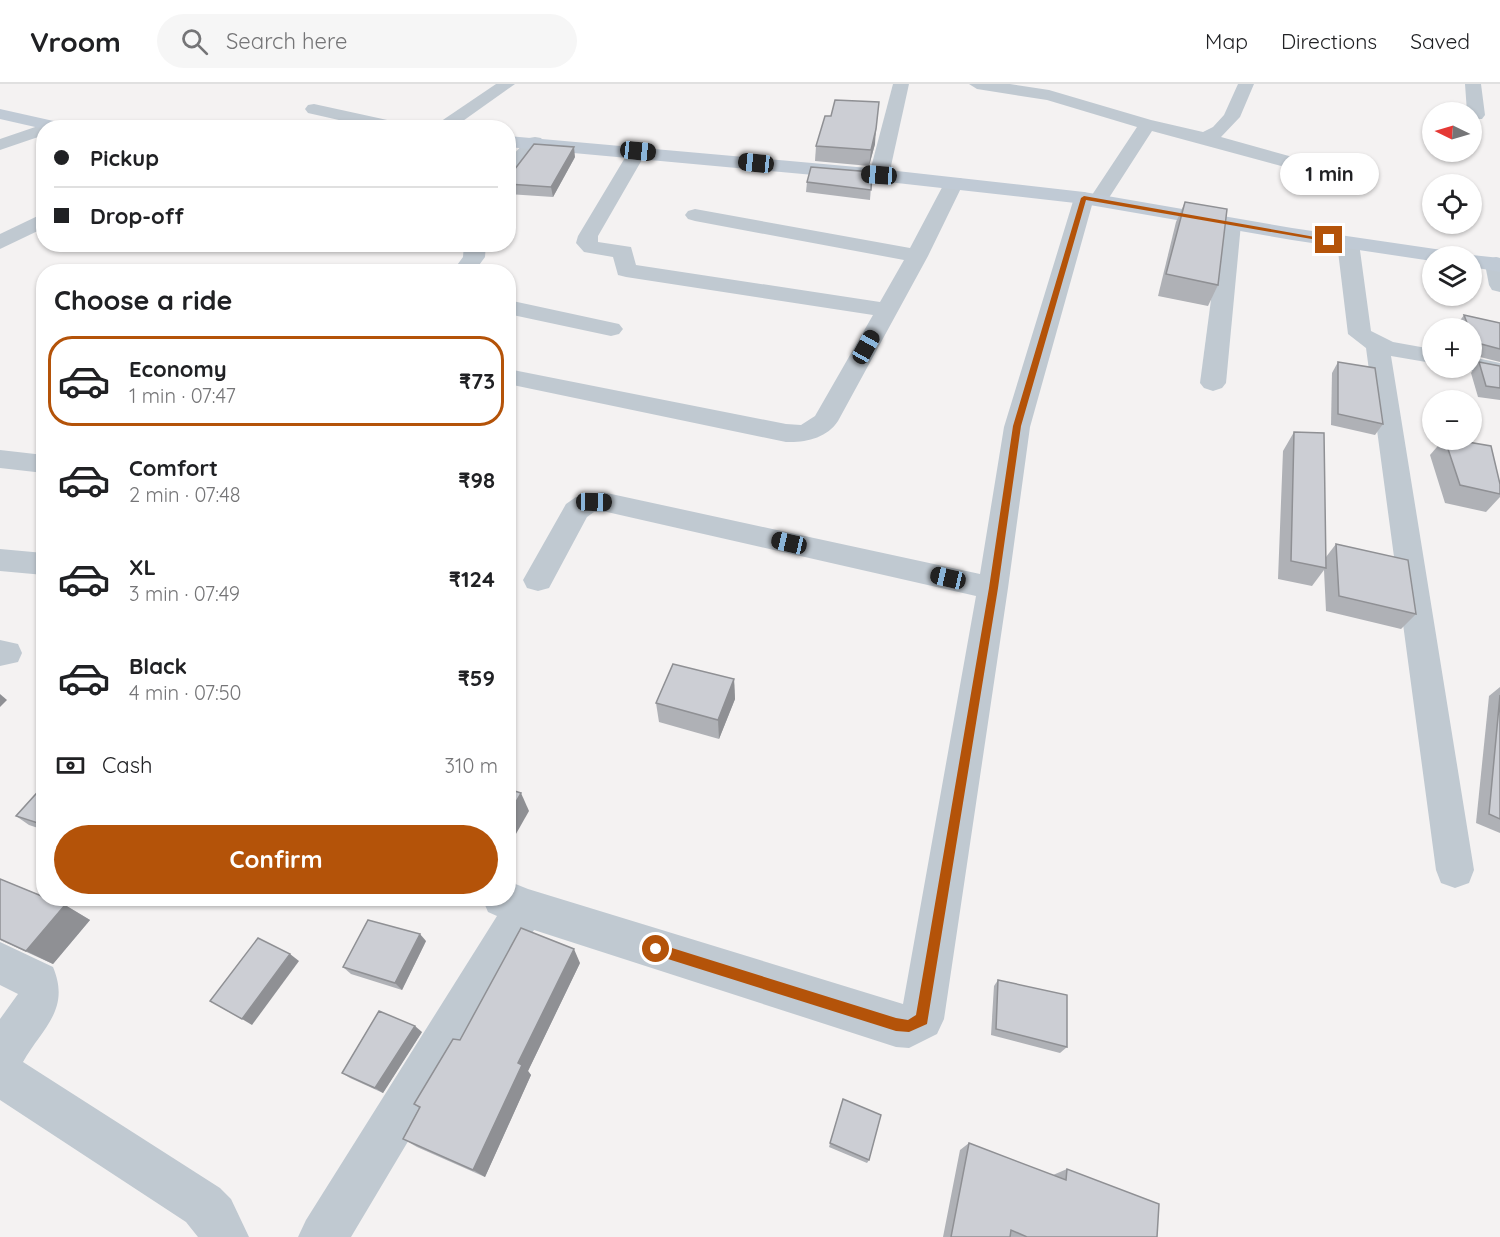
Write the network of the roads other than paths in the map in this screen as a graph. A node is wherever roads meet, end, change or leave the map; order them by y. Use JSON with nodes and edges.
{"nodes":[{"id":1,"x":507,"y":84,"type":"edge"},
{"id":2,"x":901,"y":84,"type":"edge"},
{"id":3,"x":977,"y":84,"type":"edge"},
{"id":4,"x":1246,"y":84,"type":"edge"},
{"id":5,"x":1473,"y":84,"type":"edge"},
{"id":6,"x":1475,"y":102,"type":"edge"},
{"id":7,"x":314,"y":109,"type":"dead end"},
{"id":8,"x":0,"y":114,"type":"edge"},
{"id":9,"x":364,"y":120,"type":"edge"},
{"id":10,"x":453,"y":120,"type":"edge"},
{"id":11,"x":36,"y":123,"type":"edge"},
{"id":12,"x":1147,"y":124,"type":"junction"},
{"id":13,"x":36,"y":132,"type":"edge"},
{"id":14,"x":1203,"y":137,"type":"junction"},
{"id":15,"x":516,"y":141,"type":"edge"},
{"id":16,"x":535,"y":142,"type":"junction"},
{"id":17,"x":0,"y":145,"type":"edge"},
{"id":18,"x":638,"y":151,"type":"junction"},
{"id":19,"x":516,"y":163,"type":"edge"},
{"id":20,"x":1300,"y":165,"type":"dead end"},
{"id":21,"x":879,"y":175,"type":"junction"},
{"id":22,"x":954,"y":182,"type":"junction"},
{"id":23,"x":1091,"y":199,"type":"junction"},
{"id":24,"x":695,"y":215,"type":"dead end"},
{"id":25,"x":36,"y":223,"type":"edge"},
{"id":26,"x":1231,"y":224,"type":"junction"},
{"id":27,"x":0,"y":243,"type":"edge"},
{"id":28,"x":1348,"y":243,"type":"junction"},
{"id":29,"x":1422,"y":253,"type":"edge"},
{"id":30,"x":917,"y":256,"type":"junction"},
{"id":31,"x":1482,"y":265,"type":"edge"},
{"id":32,"x":1499,"y":271,"type":"edge"},
{"id":33,"x":516,"y":309,"type":"edge"},
{"id":34,"x":886,"y":310,"type":"junction"},
{"id":35,"x":610,"y":329,"type":"dead end"},
{"id":36,"x":1377,"y":344,"type":"junction"},
{"id":37,"x":1422,"y":354,"type":"edge"},
{"id":38,"x":1482,"y":366,"type":"edge"},
{"id":39,"x":1500,"y":370,"type":"edge"},
{"id":40,"x":516,"y":378,"type":"edge"},
{"id":41,"x":1213,"y":383,"type":"dead end"},
{"id":42,"x":0,"y":459,"type":"edge"},
{"id":43,"x":36,"y":463,"type":"edge"},
{"id":44,"x":0,"y":560,"type":"edge"},
{"id":45,"x":36,"y":563,"type":"edge"},
{"id":46,"x":538,"y":580,"type":"dead end"},
{"id":47,"x":993,"y":588,"type":"junction"},
{"id":48,"x":1455,"y":870,"type":"dead end"},
{"id":49,"x":516,"y":904,"type":"edge"},
{"id":50,"x":512,"y":906,"type":"edge"},
{"id":51,"x":0,"y":963,"type":"edge"},
{"id":52,"x":0,"y":1065,"type":"edge"},
{"id":53,"x":224,"y":1237,"type":"edge"},
{"id":54,"x":323,"y":1237,"type":"edge"}],
"edges":[{"from":1,"to":10,"type":"street"},
{"from":2,"to":21,"type":"street"},
{"from":3,"to":12,"type":"street"},
{"from":4,"to":14,"type":"street"},
{"from":5,"to":6,"type":"street"},
{"from":7,"to":9,"type":"street"},
{"from":8,"to":11,"type":"street"},
{"from":12,"to":14,"type":"street"},
{"from":12,"to":23,"type":"street"},
{"from":13,"to":17,"type":"street"},
{"from":14,"to":20,"type":"street"},
{"from":15,"to":16,"type":"street"},
{"from":16,"to":18,"type":"street"},
{"from":16,"to":19,"type":"street"},
{"from":18,"to":21,"type":"street"},
{"from":18,"to":34,"type":"street"},
{"from":21,"to":22,"type":"street"},
{"from":22,"to":23,"type":"street"},
{"from":22,"to":30,"type":"street"},
{"from":23,"to":26,"type":"street"},
{"from":23,"to":47,"type":"street"},
{"from":24,"to":30,"type":"street"},
{"from":25,"to":27,"type":"street"},
{"from":26,"to":28,"type":"street"},
{"from":26,"to":41,"type":"street"},
{"from":28,"to":29,"type":"street"},
{"from":28,"to":36,"type":"street"},
{"from":30,"to":34,"type":"street"},
{"from":31,"to":32,"type":"street"},
{"from":33,"to":35,"type":"street"},
{"from":34,"to":40,"type":"street"},
{"from":36,"to":37,"type":"street"},
{"from":36,"to":48,"type":"street"},
{"from":38,"to":39,"type":"street"},
{"from":42,"to":43,"type":"street"},
{"from":44,"to":45,"type":"street"},
{"from":46,"to":47,"type":"street"},
{"from":47,"to":49,"type":"street"},
{"from":50,"to":54,"type":"street"},
{"from":51,"to":52,"type":"street"},
{"from":52,"to":53,"type":"street"}]}
